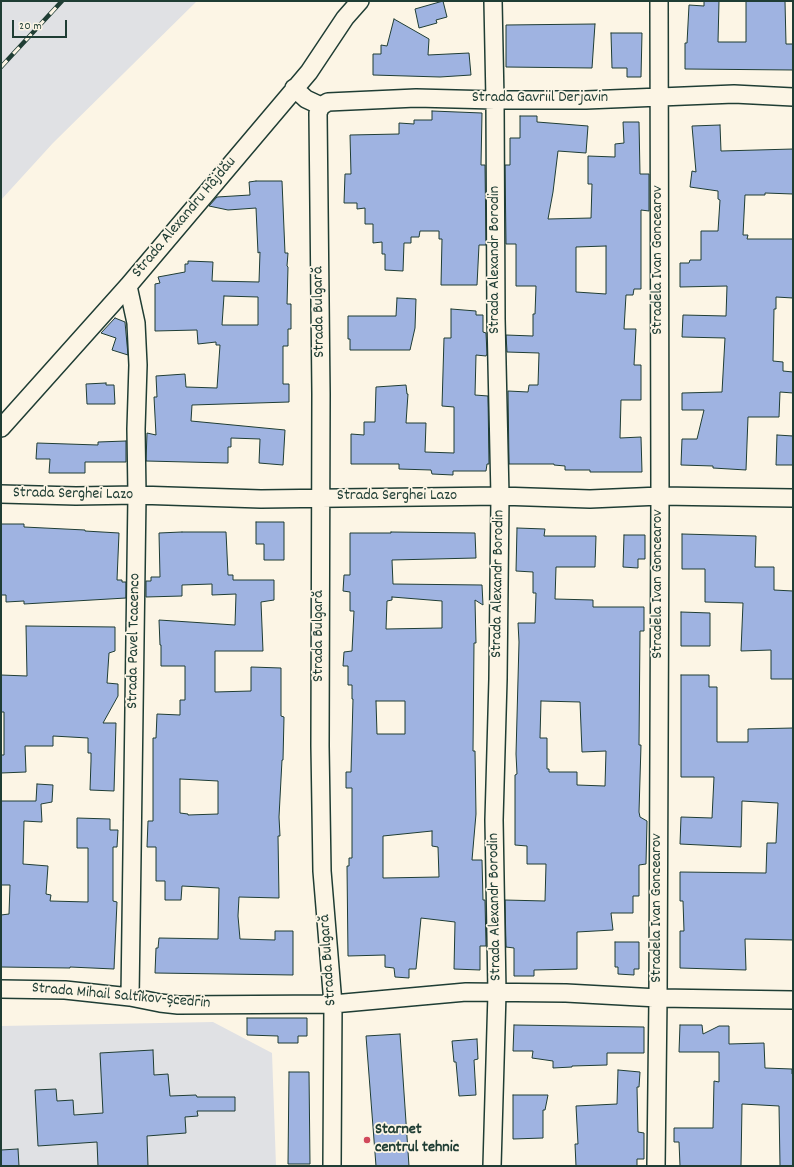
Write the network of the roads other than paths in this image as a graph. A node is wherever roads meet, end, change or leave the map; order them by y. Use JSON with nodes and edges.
{"nodes":[{"id":1,"x":360,"y":1,"type":"edge"},
{"id":2,"x":493,"y":1,"type":"edge"},
{"id":3,"x":659,"y":1,"type":"edge"},
{"id":4,"x":294,"y":88,"type":"junction"},
{"id":5,"x":659,"y":97,"type":"junction"},
{"id":6,"x":793,"y":97,"type":"edge"},
{"id":7,"x":495,"y":100,"type":"junction"},
{"id":8,"x":321,"y":106,"type":"junction"},
{"id":9,"x":128,"y":286,"type":"junction"},
{"id":10,"x":1,"y":428,"type":"edge"},
{"id":11,"x":1,"y":494,"type":"edge"},
{"id":12,"x":137,"y":495,"type":"junction"},
{"id":13,"x":500,"y":496,"type":"junction"},
{"id":14,"x":660,"y":496,"type":"junction"},
{"id":15,"x":321,"y":498,"type":"junction"},
{"id":16,"x":793,"y":498,"type":"edge"},
{"id":17,"x":1,"y":990,"type":"edge"},
{"id":18,"x":497,"y":993,"type":"junction"},
{"id":19,"x":130,"y":997,"type":"junction"},
{"id":20,"x":658,"y":998,"type":"junction"},
{"id":21,"x":793,"y":1000,"type":"edge"},
{"id":22,"x":333,"y":1004,"type":"junction"},
{"id":23,"x":332,"y":1166,"type":"edge"},
{"id":24,"x":492,"y":1166,"type":"edge"},
{"id":25,"x":656,"y":1166,"type":"edge"}],
"edges":[{"from":1,"to":4,"type":"street","name":"Strada Alexandru Hâjdău"},
{"from":2,"to":7,"type":"street","name":"Strada Alexandr Borodin"},
{"from":3,"to":5,"type":"street","name":"Stradela Ivan Goncearov"},
{"from":4,"to":8,"type":"street"},
{"from":4,"to":9,"type":"street","name":"Strada Alexandru Hâjdău"},
{"from":5,"to":6,"type":"street","name":"Strada Gavriil Derjavin"},
{"from":5,"to":7,"type":"street","name":"Strada Gavriil Derjavin"},
{"from":5,"to":14,"type":"street","name":"Stradela Ivan Goncearov"},
{"from":7,"to":8,"type":"street","name":"Strada Gavriil Derjavin"},
{"from":7,"to":13,"type":"street","name":"Strada Alexandr Borodin"},
{"from":8,"to":15,"type":"street","name":"Strada Bulgară"},
{"from":9,"to":10,"type":"street","name":"Strada Alexandru Hâjdău"},
{"from":9,"to":12,"type":"street","name":"Strada Pavel Tcacenco"},
{"from":11,"to":12,"type":"street","name":"Strada Serghei Lazo"},
{"from":12,"to":15,"type":"street","name":"Strada Serghei Lazo"},
{"from":12,"to":19,"type":"street","name":"Strada Pavel Tcacenco"},
{"from":13,"to":14,"type":"street","name":"Strada Serghei Lazo"},
{"from":13,"to":15,"type":"street","name":"Strada Serghei Lazo"},
{"from":13,"to":18,"type":"street","name":"Strada Alexandr Borodin"},
{"from":14,"to":16,"type":"street","name":"Strada Serghei Lazo"},
{"from":14,"to":20,"type":"street","name":"Stradela Ivan Goncearov"},
{"from":15,"to":22,"type":"street","name":"Strada Bulgară"},
{"from":17,"to":19,"type":"street","name":"Strada Mihail Saltîkov-Șcedrin"},
{"from":18,"to":20,"type":"street","name":"Strada Mihail Saltîkov-Șcedrin"},
{"from":18,"to":22,"type":"street","name":"Strada Mihail Saltîkov-Șcedrin"},
{"from":18,"to":24,"type":"street","name":"Strada Alexandr Borodin"},
{"from":19,"to":22,"type":"street","name":"Strada Mihail Saltîkov-Șcedrin"},
{"from":20,"to":21,"type":"street","name":"Strada Mihail Saltîkov-Șcedrin"},
{"from":20,"to":25,"type":"street","name":"Stradela Ivan Goncearov"},
{"from":22,"to":23,"type":"street","name":"Strada Bulgară"}]}
